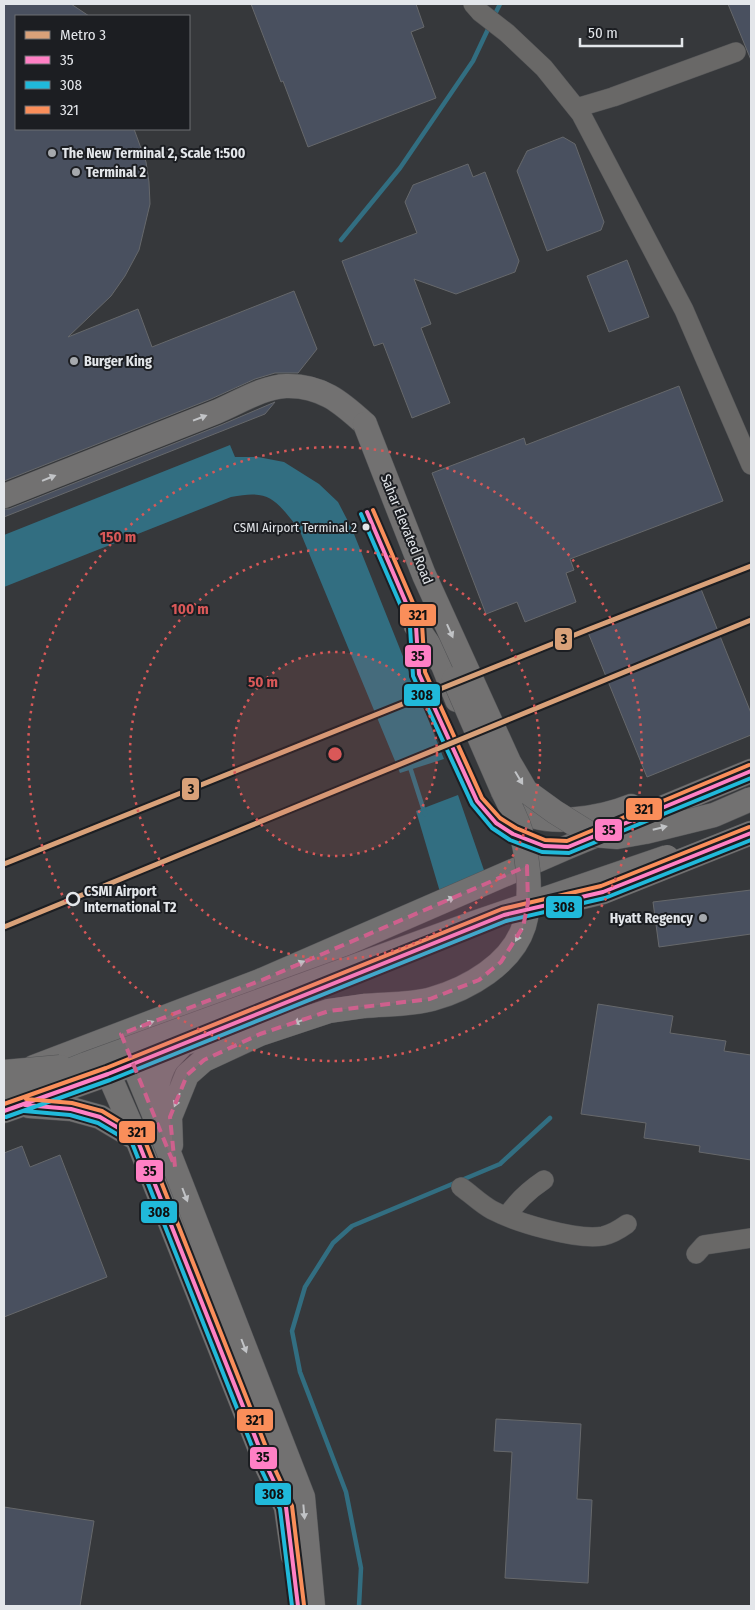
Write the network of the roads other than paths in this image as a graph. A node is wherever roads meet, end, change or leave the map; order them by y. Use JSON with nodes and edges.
{"nodes":[{"id":1,"x":477,"y":8,"type":"edge"},
{"id":2,"x":736,"y":52,"type":"dead end"},
{"id":3,"x":576,"y":108,"type":"junction"},
{"id":4,"x":751,"y":464,"type":"edge"},
{"id":5,"x":4,"y":496,"type":"edge"},
{"id":6,"x":424,"y":575,"type":"junction"},
{"id":7,"x":416,"y":626,"type":"dead end"},
{"id":8,"x":751,"y":756,"type":"edge"},
{"id":9,"x":751,"y":771,"type":"edge"},
{"id":10,"x":751,"y":799,"type":"edge"},
{"id":11,"x":751,"y":822,"type":"edge"},
{"id":12,"x":751,"y":833,"type":"edge"},
{"id":13,"x":121,"y":1034,"type":"junction"},
{"id":14,"x":183,"y":1044,"type":"junction"},
{"id":15,"x":91,"y":1054,"type":"junction"},
{"id":16,"x":133,"y":1064,"type":"junction"},
{"id":17,"x":4,"y":1072,"type":"edge"},
{"id":18,"x":108,"y":1074,"type":"junction"},
{"id":19,"x":4,"y":1079,"type":"edge"},
{"id":20,"x":9,"y":1104,"type":"edge"},
{"id":21,"x":155,"y":1116,"type":"junction"},
{"id":22,"x":137,"y":1139,"type":"junction"},
{"id":23,"x":175,"y":1167,"type":"junction"},
{"id":24,"x":544,"y":1180,"type":"dead end"},
{"id":25,"x":462,"y":1187,"type":"dead end"},
{"id":26,"x":507,"y":1216,"type":"junction"},
{"id":27,"x":627,"y":1224,"type":"dead end"},
{"id":28,"x":751,"y":1238,"type":"edge"},
{"id":29,"x":696,"y":1254,"type":"dead end"},
{"id":30,"x":298,"y":1606,"type":"edge"},
{"id":31,"x":313,"y":1606,"type":"edge"}],
"edges":[{"from":1,"to":3,"type":"street"},
{"from":2,"to":3,"type":"street"},
{"from":3,"to":4,"type":"street"},
{"from":5,"to":6,"type":"main road","name":"Sahar Elevated Road","one_way":true,"bridge":true},
{"from":6,"to":10,"type":"main road","name":"Sahar Elevated Road","one_way":true,"bridge":true},
{"from":6,"to":23,"type":"main road","one_way":true,"bridge":true},
{"from":7,"to":8,"type":"main road"},
{"from":13,"to":9,"type":"main road","one_way":true},
{"from":11,"to":15,"type":"main road","bridge":true},
{"from":12,"to":14,"type":"main road"},
{"from":13,"to":15,"type":"main road"},
{"from":13,"to":16,"type":"main road"},
{"from":14,"to":16,"type":"main road"},
{"from":14,"to":21,"type":"main road"},
{"from":15,"to":17,"type":"main road","bridge":true},
{"from":15,"to":18,"type":"main road"},
{"from":15,"to":19,"type":"main road"},
{"from":15,"to":20,"type":"main road","bridge":true},
{"from":16,"to":18,"type":"main road"},
{"from":16,"to":21,"type":"main road"},
{"from":18,"to":20,"type":"main road"},
{"from":18,"to":22,"type":"main road"},
{"from":20,"to":22,"type":"main road"},
{"from":21,"to":23,"type":"main road"},
{"from":22,"to":30,"type":"main road"},
{"from":23,"to":31,"type":"main road","one_way":true},
{"from":24,"to":26,"type":"street"},
{"from":25,"to":26,"type":"street"},
{"from":26,"to":27,"type":"street"},
{"from":28,"to":29,"type":"street"}]}
